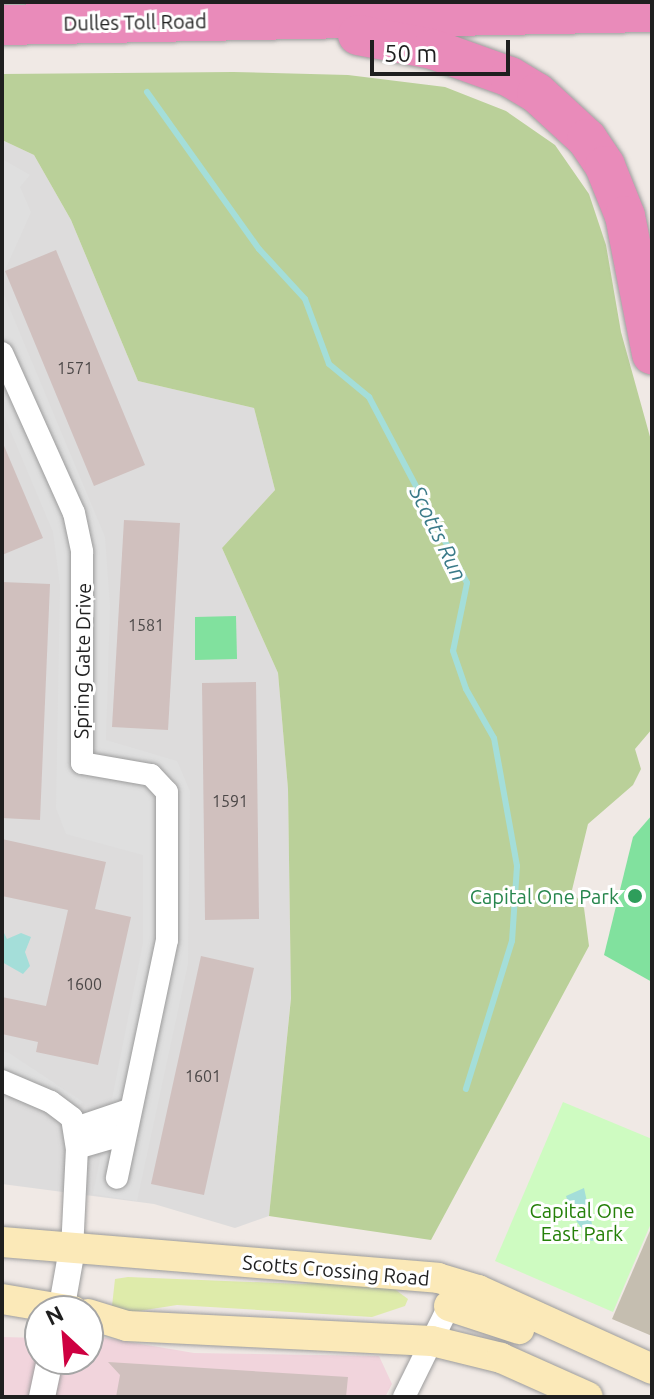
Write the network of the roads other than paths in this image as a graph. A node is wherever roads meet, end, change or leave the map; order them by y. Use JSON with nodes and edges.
{"nodes":[{"id":1,"x":652,"y":12,"type":"edge"},
{"id":2,"x":195,"y":21,"type":"junction"},
{"id":3,"x":2,"y":25,"type":"edge"},
{"id":4,"x":2,"y":353,"type":"edge"},
{"id":5,"x":652,"y":354,"type":"edge"},
{"id":6,"x":2,"y":1081,"type":"edge"},
{"id":7,"x":129,"y":1110,"type":"junction"},
{"id":8,"x":125,"y":1134,"type":"junction"},
{"id":9,"x":76,"y":1138,"type":"junction"},
{"id":10,"x":117,"y":1178,"type":"dead end"},
{"id":11,"x":2,"y":1242,"type":"edge"},
{"id":12,"x":72,"y":1249,"type":"junction"},
{"id":13,"x":71,"y":1295,"type":"edge"},
{"id":14,"x":454,"y":1295,"type":"junction"},
{"id":15,"x":2,"y":1299,"type":"edge"},
{"id":16,"x":24,"y":1303,"type":"edge"},
{"id":17,"x":104,"y":1320,"type":"edge"},
{"id":18,"x":432,"y":1341,"type":"junction"},
{"id":19,"x":652,"y":1372,"type":"edge"},
{"id":20,"x":47,"y":1375,"type":"edge"},
{"id":21,"x":42,"y":1397,"type":"edge"},
{"id":22,"x":404,"y":1397,"type":"edge"},
{"id":23,"x":588,"y":1397,"type":"edge"}],
"edges":[{"from":1,"to":2,"type":"highway","name":"Dulles Toll Road"},
{"from":2,"to":3,"type":"highway","name":"Dulles Toll Road"},
{"from":2,"to":5,"type":"highway"},
{"from":4,"to":7,"type":"street","name":"Spring Gate Drive"},
{"from":6,"to":9,"type":"street"},
{"from":7,"to":8,"type":"street","name":"Spring Gate Drive"},
{"from":7,"to":9,"type":"street"},
{"from":8,"to":9,"type":"street"},
{"from":8,"to":10,"type":"street","name":"Spring Gate Drive"},
{"from":9,"to":12,"type":"street"},
{"from":11,"to":12,"type":"main road","name":"Scotts Crossing Road"},
{"from":12,"to":13,"type":"street"},
{"from":12,"to":14,"type":"main road","name":"Scotts Crossing Road"},
{"from":14,"to":18,"type":"street"},
{"from":14,"to":19,"type":"main road","name":"Scotts Crossing Road"},
{"from":15,"to":16,"type":"main road"},
{"from":17,"to":18,"type":"main road"},
{"from":18,"to":22,"type":"street"},
{"from":18,"to":23,"type":"main road"},
{"from":20,"to":21,"type":"street"}]}
